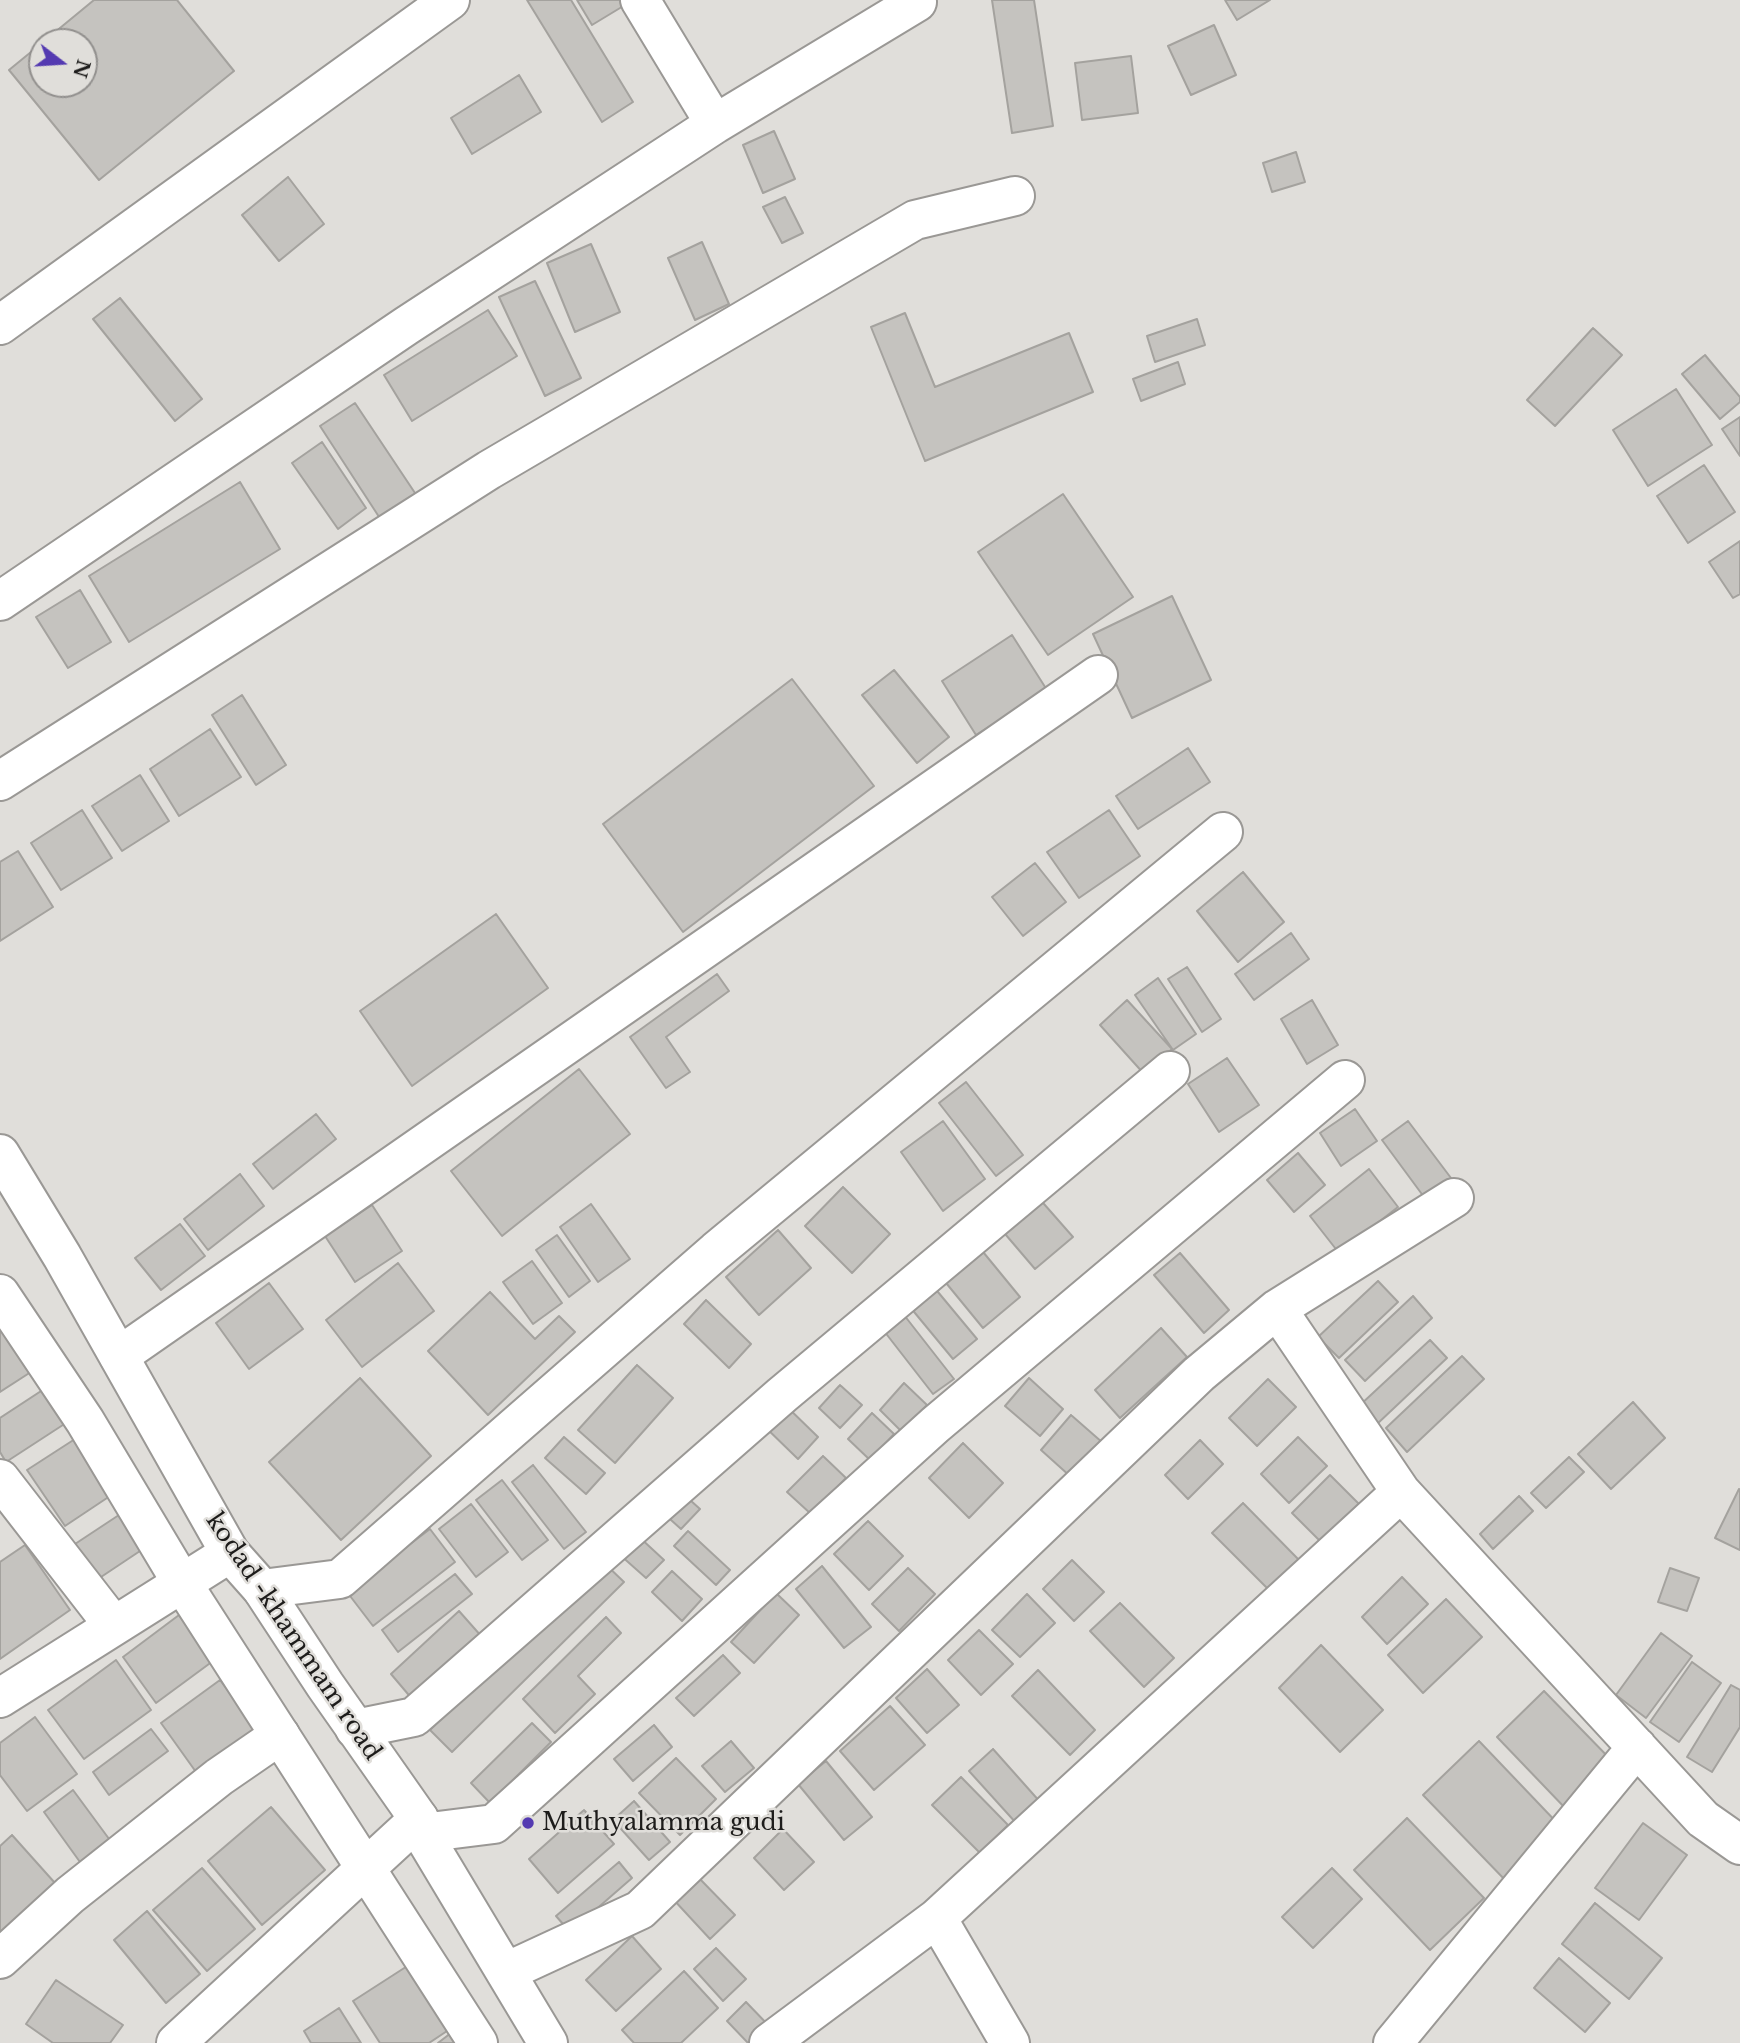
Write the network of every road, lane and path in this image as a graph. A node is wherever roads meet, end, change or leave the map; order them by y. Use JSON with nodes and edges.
{"nodes":[{"id":1,"x":450,"y":0,"type":"edge"},
{"id":2,"x":640,"y":0,"type":"edge"},
{"id":3,"x":917,"y":2,"type":"dead end"},
{"id":4,"x":715,"y":124,"type":"junction"},
{"id":5,"x":1015,"y":196,"type":"dead end"},
{"id":6,"x":0,"y":325,"type":"edge"},
{"id":7,"x":0,"y":601,"type":"edge"},
{"id":8,"x":1098,"y":675,"type":"dead end"},
{"id":9,"x":0,"y":781,"type":"edge"},
{"id":10,"x":1223,"y":832,"type":"dead end"},
{"id":11,"x":1170,"y":1071,"type":"dead end"},
{"id":12,"x":1345,"y":1080,"type":"dead end"},
{"id":13,"x":0,"y":1154,"type":"edge"},
{"id":14,"x":1454,"y":1198,"type":"dead end"},
{"id":15,"x":0,"y":1294,"type":"edge"},
{"id":16,"x":1277,"y":1308,"type":"junction"},
{"id":17,"x":119,"y":1356,"type":"junction"},
{"id":18,"x":0,"y":1479,"type":"edge"},
{"id":19,"x":1401,"y":1492,"type":"junction"},
{"id":20,"x":230,"y":1553,"type":"junction"},
{"id":21,"x":182,"y":1583,"type":"junction"},
{"id":22,"x":262,"y":1589,"type":"junction"},
{"id":23,"x":114,"y":1626,"type":"junction"},
{"id":24,"x":0,"y":1698,"type":"edge"},
{"id":25,"x":355,"y":1729,"type":"junction"},
{"id":26,"x":280,"y":1735,"type":"junction"},
{"id":27,"x":1637,"y":1747,"type":"junction"},
{"id":28,"x":421,"y":1826,"type":"junction"},
{"id":29,"x":1740,"y":1845,"type":"edge"},
{"id":30,"x":365,"y":1869,"type":"junction"},
{"id":31,"x":937,"y":1918,"type":"junction"},
{"id":32,"x":0,"y":1959,"type":"edge"},
{"id":33,"x":506,"y":1972,"type":"junction"},
{"id":34,"x":1397,"y":2041,"type":"edge"},
{"id":35,"x":176,"y":2043,"type":"edge"},
{"id":36,"x":478,"y":2043,"type":"edge"},
{"id":37,"x":548,"y":2043,"type":"edge"},
{"id":38,"x":769,"y":2043,"type":"edge"},
{"id":39,"x":1010,"y":2043,"type":"edge"}],
"edges":[{"from":1,"to":6,"type":"street"},
{"from":2,"to":4,"type":"street"},
{"from":3,"to":4,"type":"street"},
{"from":4,"to":7,"type":"street"},
{"from":5,"to":9,"type":"street"},
{"from":8,"to":17,"type":"street"},
{"from":10,"to":22,"type":"street"},
{"from":11,"to":25,"type":"street"},
{"from":12,"to":28,"type":"street"},
{"from":13,"to":17,"type":"street","name":"kodad -khammam road"},
{"from":14,"to":16,"type":"street"},
{"from":15,"to":21,"type":"street"},
{"from":16,"to":19,"type":"street"},
{"from":16,"to":33,"type":"street"},
{"from":17,"to":20,"type":"street","name":"kodad -khammam road"},
{"from":18,"to":23,"type":"street"},
{"from":19,"to":27,"type":"street"},
{"from":19,"to":31,"type":"street"},
{"from":20,"to":21,"type":"street"},
{"from":20,"to":22,"type":"street","name":"kodad -khammam road"},
{"from":21,"to":23,"type":"street"},
{"from":21,"to":26,"type":"street"},
{"from":22,"to":25,"type":"street","name":"kodad -khammam road"},
{"from":23,"to":24,"type":"street"},
{"from":25,"to":28,"type":"street","name":"kodad -khammam road"},
{"from":26,"to":30,"type":"street"},
{"from":26,"to":32,"type":"street"},
{"from":27,"to":29,"type":"street"},
{"from":27,"to":34,"type":"street"},
{"from":28,"to":30,"type":"street"},
{"from":28,"to":33,"type":"street","name":"kodad -khammam road"},
{"from":30,"to":35,"type":"street"},
{"from":30,"to":36,"type":"street"},
{"from":31,"to":38,"type":"street"},
{"from":31,"to":39,"type":"street"},
{"from":33,"to":37,"type":"street","name":"kodad -khammam road"}]}
